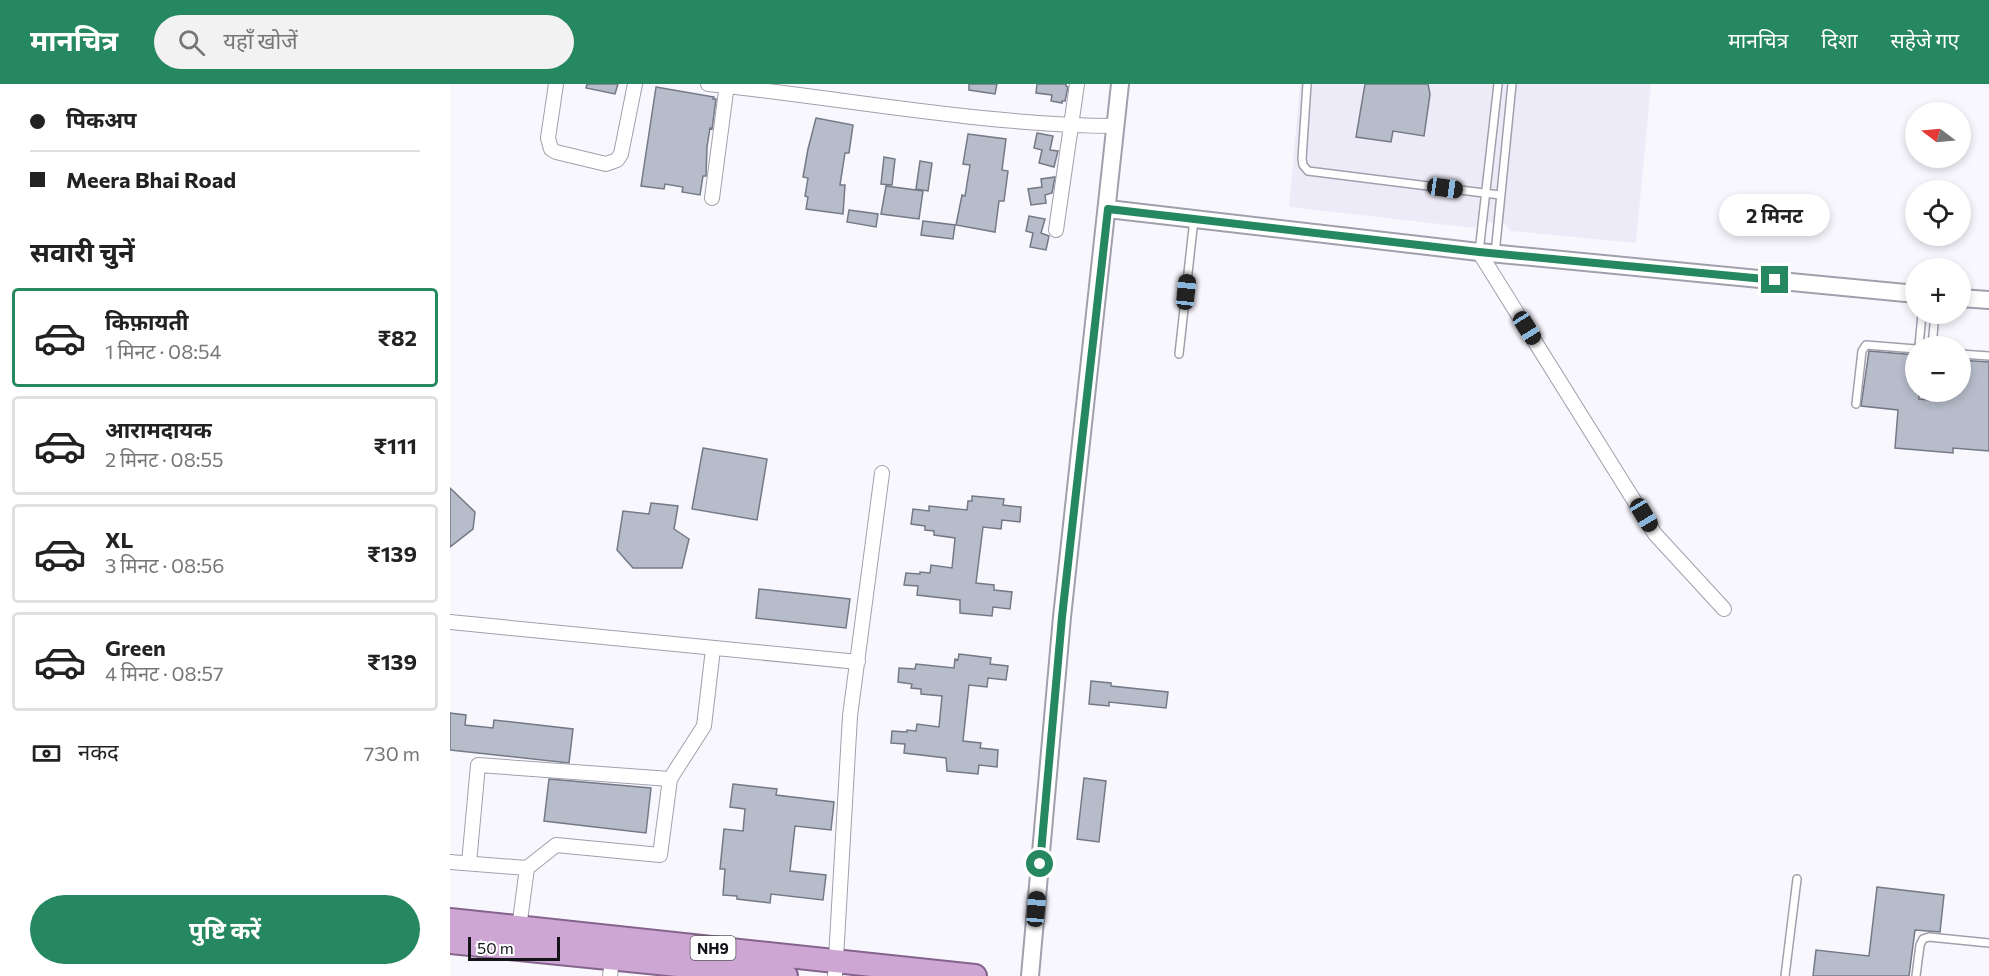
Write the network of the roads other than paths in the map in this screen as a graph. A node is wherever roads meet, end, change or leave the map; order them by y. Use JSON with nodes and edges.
{"nodes":[{"id":1,"x":556,"y":84,"type":"edge"},
{"id":2,"x":635,"y":84,"type":"edge"},
{"id":3,"x":708,"y":84,"type":"edge"},
{"id":4,"x":1077,"y":84,"type":"edge"},
{"id":5,"x":1120,"y":84,"type":"edge"},
{"id":6,"x":1307,"y":84,"type":"edge"},
{"id":7,"x":1498,"y":84,"type":"edge"},
{"id":8,"x":1512,"y":84,"type":"edge"},
{"id":9,"x":727,"y":85,"type":"edge"},
{"id":10,"x":1072,"y":126,"type":"junction"},
{"id":11,"x":1116,"y":126,"type":"junction"},
{"id":12,"x":1485,"y":193,"type":"junction"},
{"id":13,"x":1500,"y":195,"type":"junction"},
{"id":14,"x":712,"y":198,"type":"dead end"},
{"id":15,"x":1108,"y":209,"type":"junction"},
{"id":16,"x":1194,"y":219,"type":"junction"},
{"id":17,"x":1056,"y":230,"type":"dead end"},
{"id":18,"x":1487,"y":253,"type":"junction"},
{"id":19,"x":1905,"y":293,"type":"edge"},
{"id":20,"x":1971,"y":299,"type":"edge"},
{"id":21,"x":1989,"y":300,"type":"edge"},
{"id":22,"x":1905,"y":349,"type":"edge"},
{"id":23,"x":1179,"y":354,"type":"dead end"},
{"id":24,"x":1971,"y":355,"type":"edge"},
{"id":25,"x":1989,"y":356,"type":"edge"},
{"id":26,"x":1856,"y":404,"type":"dead end"},
{"id":27,"x":882,"y":473,"type":"dead end"},
{"id":28,"x":1724,"y":609,"type":"dead end"},
{"id":29,"x":450,"y":622,"type":"edge"},
{"id":30,"x":713,"y":649,"type":"junction"},
{"id":31,"x":858,"y":662,"type":"junction"},
{"id":32,"x":670,"y":779,"type":"junction"},
{"id":33,"x":450,"y":862,"type":"edge"},
{"id":34,"x":468,"y":863,"type":"junction"},
{"id":35,"x":527,"y":868,"type":"junction"},
{"id":36,"x":1797,"y":879,"type":"dead end"},
{"id":37,"x":450,"y":920,"type":"edge"},
{"id":38,"x":519,"y":938,"type":"junction"},
{"id":39,"x":450,"y":942,"type":"edge"},
{"id":40,"x":1989,"y":942,"type":"edge"},
{"id":41,"x":612,"y":957,"type":"edge"},
{"id":42,"x":835,"y":969,"type":"edge"},
{"id":43,"x":786,"y":976,"type":"edge"},
{"id":44,"x":975,"y":976,"type":"edge"},
{"id":45,"x":1030,"y":976,"type":"edge"},
{"id":46,"x":1785,"y":976,"type":"edge"},
{"id":47,"x":1916,"y":976,"type":"edge"}],
"edges":[{"from":1,"to":2,"type":"street"},
{"from":3,"to":9,"type":"street"},
{"from":4,"to":10,"type":"street"},
{"from":5,"to":11,"type":"street"},
{"from":6,"to":12,"type":"lane"},
{"from":7,"to":12,"type":"lane"},
{"from":8,"to":13,"type":"lane"},
{"from":9,"to":10,"type":"street"},
{"from":9,"to":14,"type":"street"},
{"from":10,"to":11,"type":"street"},
{"from":10,"to":17,"type":"street"},
{"from":11,"to":15,"type":"street"},
{"from":12,"to":13,"type":"lane"},
{"from":12,"to":18,"type":"lane"},
{"from":13,"to":18,"type":"lane"},
{"from":15,"to":16,"type":"street"},
{"from":15,"to":45,"type":"street"},
{"from":16,"to":18,"type":"street"},
{"from":16,"to":23,"type":"lane"},
{"from":18,"to":19,"type":"street"},
{"from":18,"to":28,"type":"street"},
{"from":20,"to":21,"type":"street"},
{"from":22,"to":26,"type":"lane"},
{"from":24,"to":25,"type":"lane"},
{"from":27,"to":31,"type":"street"},
{"from":29,"to":30,"type":"street"},
{"from":30,"to":31,"type":"street"},
{"from":30,"to":32,"type":"street"},
{"from":31,"to":42,"type":"street"},
{"from":32,"to":34,"type":"street"},
{"from":32,"to":35,"type":"street"},
{"from":33,"to":34,"type":"street"},
{"from":34,"to":35,"type":"street"},
{"from":35,"to":38,"type":"street"},
{"from":36,"to":46,"type":"lane"},
{"from":37,"to":38,"type":"highway","number":"NH9"},
{"from":38,"to":39,"type":"highway","number":"NH9"},
{"from":38,"to":41,"type":"highway","number":"NH9"},
{"from":40,"to":47,"type":"lane"},
{"from":41,"to":42,"type":"highway","number":"NH9"},
{"from":41,"to":43,"type":"highway","number":"NH9"},
{"from":42,"to":44,"type":"highway","number":"NH9"}]}
